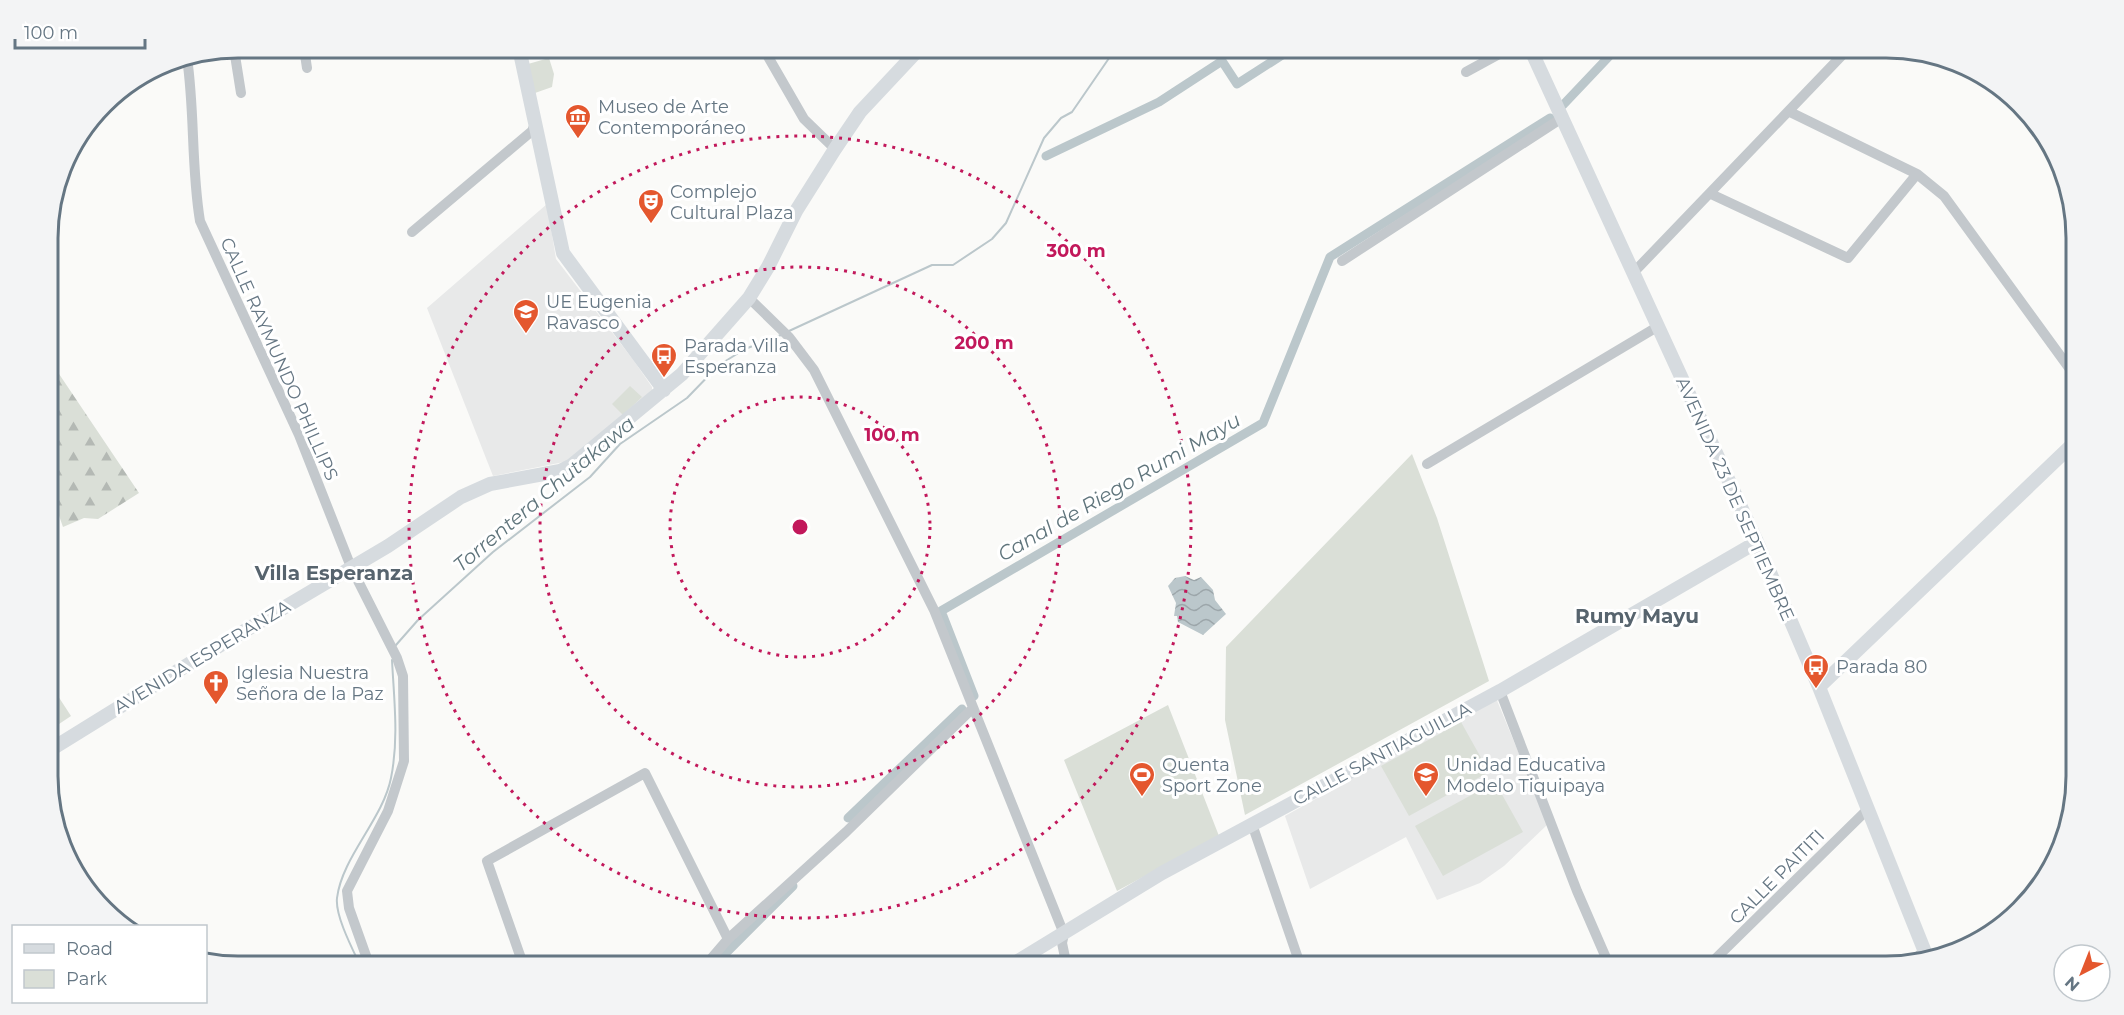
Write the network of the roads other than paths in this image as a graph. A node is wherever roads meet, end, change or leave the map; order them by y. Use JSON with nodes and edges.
{"nodes":[{"id":1,"x":236,"y":59,"type":"edge"},
{"id":2,"x":306,"y":59,"type":"edge"},
{"id":3,"x":522,"y":59,"type":"edge"},
{"id":4,"x":770,"y":59,"type":"edge"},
{"id":5,"x":910,"y":59,"type":"edge"},
{"id":6,"x":1490,"y":59,"type":"edge"},
{"id":7,"x":1535,"y":59,"type":"edge"},
{"id":8,"x":1839,"y":59,"type":"edge"},
{"id":9,"x":188,"y":66,"type":"edge"},
{"id":10,"x":307,"y":68,"type":"dead end"},
{"id":11,"x":1466,"y":72,"type":"dead end"},
{"id":12,"x":241,"y":93,"type":"dead end"},
{"id":13,"x":1790,"y":112,"type":"junction"},
{"id":14,"x":1562,"y":118,"type":"junction"},
{"id":15,"x":536,"y":121,"type":"junction"},
{"id":16,"x":835,"y":149,"type":"junction"},
{"id":17,"x":1917,"y":174,"type":"junction"},
{"id":18,"x":1711,"y":194,"type":"junction"},
{"id":19,"x":412,"y":232,"type":"dead end"},
{"id":20,"x":1342,"y":261,"type":"dead end"},
{"id":21,"x":1634,"y":272,"type":"junction"},
{"id":22,"x":749,"y":298,"type":"junction"},
{"id":23,"x":1657,"y":327,"type":"junction"},
{"id":24,"x":2066,"y":364,"type":"edge"},
{"id":25,"x":664,"y":390,"type":"junction"},
{"id":26,"x":2066,"y":454,"type":"edge"},
{"id":27,"x":1427,"y":464,"type":"dead end"},
{"id":28,"x":1757,"y":542,"type":"junction"},
{"id":29,"x":351,"y":567,"type":"junction"},
{"id":30,"x":1820,"y":687,"type":"junction"},
{"id":31,"x":1500,"y":691,"type":"junction"},
{"id":32,"x":973,"y":708,"type":"junction"},
{"id":33,"x":59,"y":745,"type":"edge"},
{"id":34,"x":1868,"y":809,"type":"junction"},
{"id":35,"x":1252,"y":824,"type":"junction"},
{"id":36,"x":1064,"y":934,"type":"junction"},
{"id":37,"x":728,"y":939,"type":"junction"},
{"id":38,"x":1925,"y":952,"type":"edge"},
{"id":39,"x":366,"y":956,"type":"edge"},
{"id":40,"x":520,"y":956,"type":"edge"},
{"id":41,"x":713,"y":956,"type":"edge"},
{"id":42,"x":1027,"y":956,"type":"edge"},
{"id":43,"x":1065,"y":956,"type":"edge"},
{"id":44,"x":1297,"y":956,"type":"edge"},
{"id":45,"x":1605,"y":956,"type":"edge"},
{"id":46,"x":1718,"y":956,"type":"edge"}],
"edges":[{"from":1,"to":12,"type":"street"},
{"from":2,"to":10,"type":"street"},
{"from":3,"to":15,"type":"main road"},
{"from":4,"to":16,"type":"street"},
{"from":5,"to":16,"type":"main road","name":"AVENIDA ESPERANZA"},
{"from":6,"to":11,"type":"street"},
{"from":7,"to":14,"type":"main road","name":"AVENIDA 23 DE SEPTIEMBRE"},
{"from":8,"to":13,"type":"street"},
{"from":9,"to":29,"type":"street","name":"CALLE RAYMUNDO PHILLIPS"},
{"from":13,"to":17,"type":"street"},
{"from":13,"to":18,"type":"street"},
{"from":14,"to":20,"type":"street"},
{"from":14,"to":21,"type":"main road","name":"AVENIDA 23 DE SEPTIEMBRE"},
{"from":15,"to":19,"type":"street"},
{"from":15,"to":25,"type":"main road"},
{"from":16,"to":22,"type":"main road","name":"AVENIDA ESPERANZA"},
{"from":17,"to":18,"type":"street"},
{"from":17,"to":24,"type":"street"},
{"from":18,"to":21,"type":"street"},
{"from":21,"to":23,"type":"main road","name":"AVENIDA 23 DE SEPTIEMBRE"},
{"from":22,"to":25,"type":"main road","name":"AVENIDA ESPERANZA"},
{"from":22,"to":32,"type":"street"},
{"from":23,"to":27,"type":"street"},
{"from":23,"to":28,"type":"main road","name":"AVENIDA 23 DE SEPTIEMBRE"},
{"from":25,"to":29,"type":"main road","name":"AVENIDA ESPERANZA"},
{"from":26,"to":30,"type":"main road"},
{"from":28,"to":30,"type":"main road","name":"AVENIDA 23 DE SEPTIEMBRE"},
{"from":28,"to":31,"type":"main road","name":"CALLE SANTIAGUILLA"},
{"from":29,"to":33,"type":"main road","name":"AVENIDA ESPERANZA"},
{"from":29,"to":39,"type":"street","name":"CALLE RAYMUNDO PHILLIPS"},
{"from":30,"to":34,"type":"main road","name":"AVENIDA 23 DE SEPTIEMBRE"},
{"from":31,"to":35,"type":"main road","name":"CALLE SANTIAGUILLA"},
{"from":31,"to":45,"type":"street"},
{"from":32,"to":36,"type":"street"},
{"from":32,"to":37,"type":"street"},
{"from":34,"to":38,"type":"main road","name":"AVENIDA 23 DE SEPTIEMBRE"},
{"from":34,"to":46,"type":"street","name":"CALLE PAITITI"},
{"from":35,"to":36,"type":"main road","name":"CALLE SANTIAGUILLA"},
{"from":35,"to":44,"type":"street"},
{"from":36,"to":42,"type":"main road","name":"CALLE SANTIAGUILLA"},
{"from":36,"to":43,"type":"street"},
{"from":37,"to":40,"type":"street"},
{"from":37,"to":41,"type":"street"}]}
